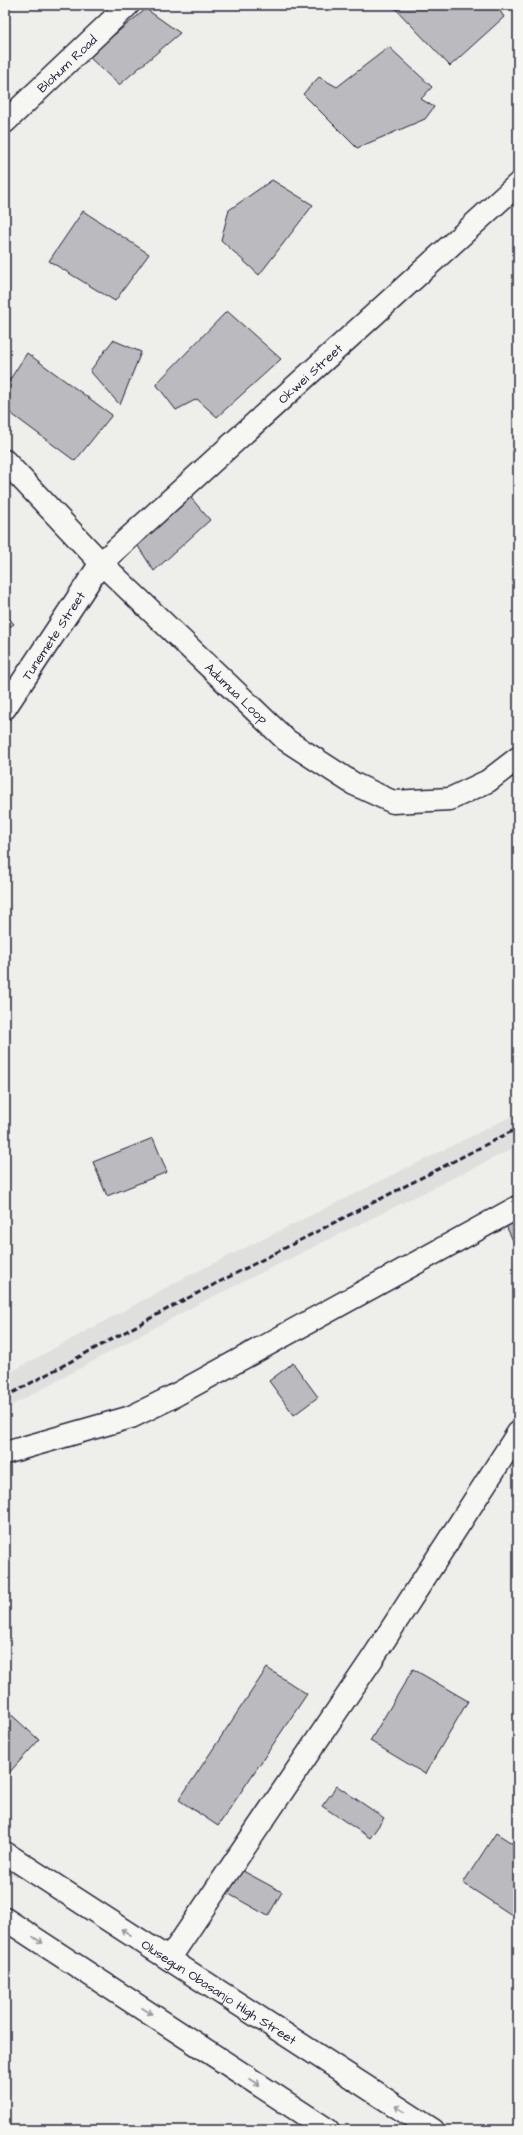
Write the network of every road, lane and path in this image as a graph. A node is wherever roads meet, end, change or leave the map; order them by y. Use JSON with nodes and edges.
{"nodes":[{"id":1,"x":128,"y":5,"type":"edge"},
{"id":2,"x":5,"y":122,"type":"edge"},
{"id":3,"x":518,"y":184,"type":"edge"},
{"id":4,"x":5,"y":461,"type":"edge"},
{"id":5,"x":101,"y":563,"type":"junction"},
{"id":6,"x":5,"y":708,"type":"edge"},
{"id":7,"x":518,"y":758,"type":"edge"},
{"id":8,"x":518,"y":1207,"type":"edge"},
{"id":9,"x":518,"y":1433,"type":"edge"},
{"id":10,"x":5,"y":1453,"type":"edge"},
{"id":11,"x":5,"y":1853,"type":"edge"},
{"id":12,"x":5,"y":1919,"type":"edge"},
{"id":13,"x":168,"y":1959,"type":"junction"},
{"id":14,"x":328,"y":2130,"type":"edge"},
{"id":15,"x":433,"y":2130,"type":"edge"}],
"edges":[{"from":1,"to":2,"type":"street","name":"Blohum Road"},
{"from":3,"to":5,"type":"street","name":"Okwei Street"},
{"from":4,"to":5,"type":"street","name":"Adumua Loop"},
{"from":5,"to":6,"type":"street","name":"Tunemete Street"},
{"from":5,"to":7,"type":"street","name":"Adumua Loop"},
{"from":8,"to":10,"type":"street"},
{"from":9,"to":13,"type":"street"},
{"from":13,"to":11,"type":"street","name":"Olusegun Obasanjo High Street","one_way":true},
{"from":12,"to":14,"type":"street","one_way":true},
{"from":15,"to":13,"type":"street","name":"Olusegun Obasanjo High Street","one_way":true}]}
